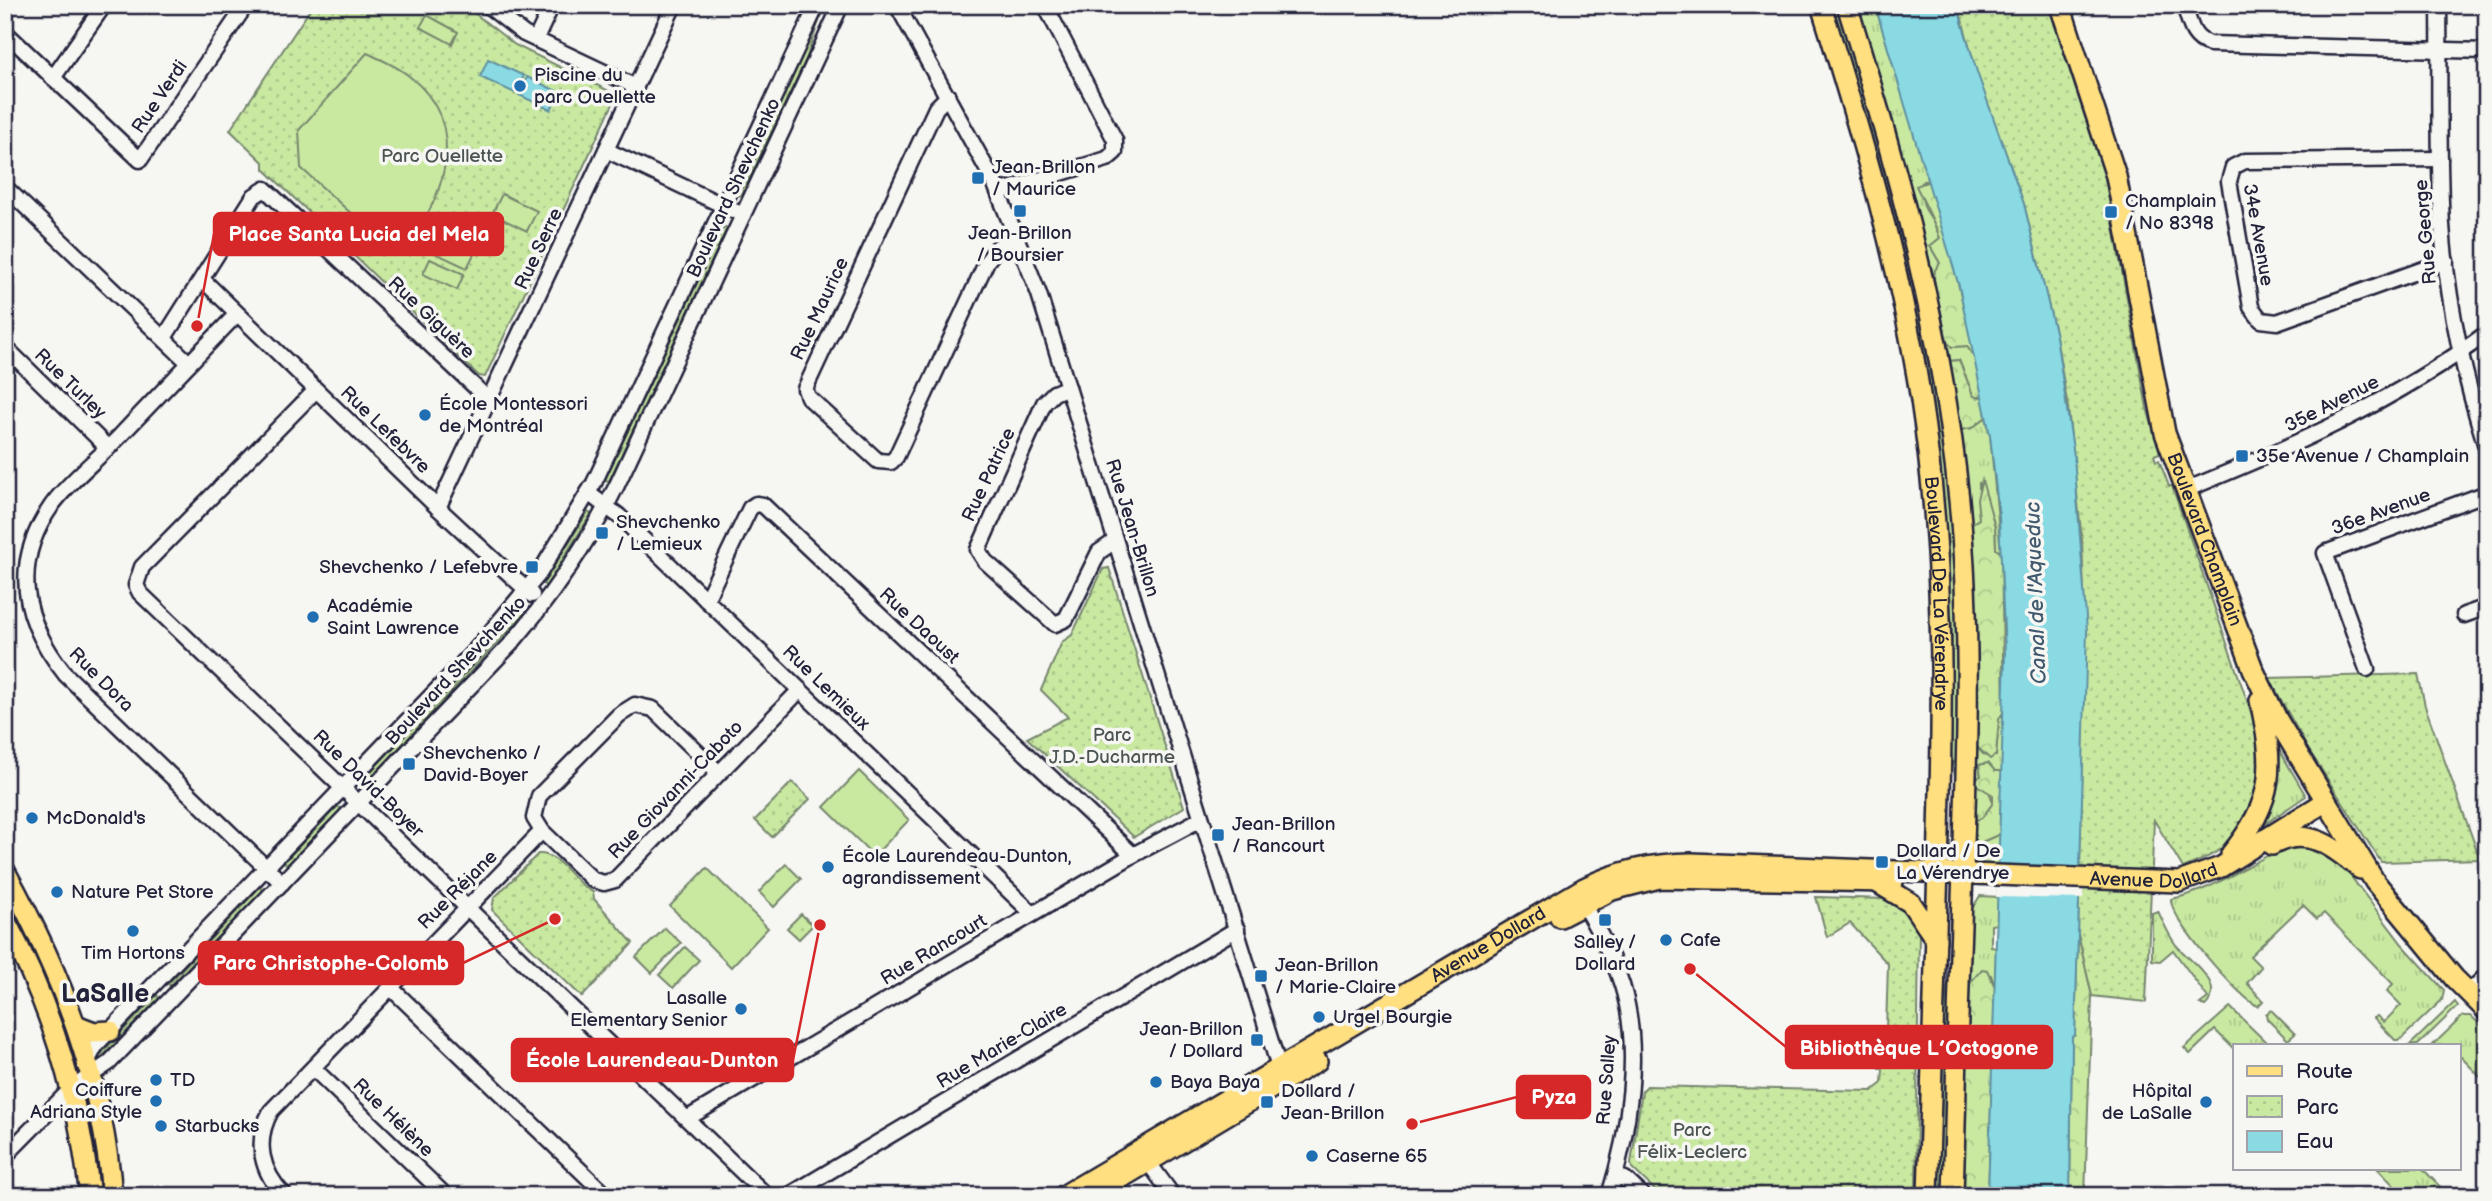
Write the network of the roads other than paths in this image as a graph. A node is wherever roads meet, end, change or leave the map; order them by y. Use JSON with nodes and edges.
{"nodes":[{"id":1,"x":104,"y":5,"type":"edge"},
{"id":2,"x":246,"y":5,"type":"edge"},
{"id":3,"x":487,"y":5,"type":"edge"},
{"id":4,"x":552,"y":5,"type":"edge"},
{"id":5,"x":674,"y":5,"type":"edge"},
{"id":6,"x":817,"y":5,"type":"edge"},
{"id":7,"x":841,"y":5,"type":"edge"},
{"id":8,"x":897,"y":5,"type":"edge"},
{"id":9,"x":1045,"y":5,"type":"edge"},
{"id":10,"x":1821,"y":5,"type":"edge"},
{"id":11,"x":1847,"y":5,"type":"edge"},
{"id":12,"x":2060,"y":5,"type":"edge"},
{"id":13,"x":2184,"y":5,"type":"edge"},
{"id":14,"x":2440,"y":5,"type":"edge"},
{"id":15,"x":5,"y":32,"type":"edge"},
{"id":16,"x":536,"y":39,"type":"junction"},
{"id":17,"x":2440,"y":50,"type":"junction"},
{"id":18,"x":2487,"y":51,"type":"edge"},
{"id":19,"x":53,"y":78,"type":"junction"},
{"id":20,"x":636,"y":87,"type":"junction"},
{"id":21,"x":948,"y":96,"type":"junction"},
{"id":22,"x":606,"y":150,"type":"junction"},
{"id":23,"x":2440,"y":159,"type":"junction"},
{"id":24,"x":5,"y":187,"type":"edge"},
{"id":25,"x":999,"y":192,"type":"junction"},
{"id":26,"x":723,"y":206,"type":"junction"},
{"id":27,"x":743,"y":215,"type":"junction"},
{"id":28,"x":1017,"y":236,"type":"junction"},
{"id":29,"x":2445,"y":261,"type":"junction"},
{"id":30,"x":202,"y":279,"type":"junction"},
{"id":31,"x":237,"y":314,"type":"junction"},
{"id":32,"x":2487,"y":333,"type":"edge"},
{"id":33,"x":164,"y":338,"type":"junction"},
{"id":34,"x":5,"y":347,"type":"edge"},
{"id":35,"x":2460,"y":352,"type":"junction"},
{"id":36,"x":190,"y":363,"type":"junction"},
{"id":37,"x":1068,"y":387,"type":"junction"},
{"id":38,"x":316,"y":390,"type":"junction"},
{"id":39,"x":489,"y":400,"type":"junction"},
{"id":40,"x":108,"y":448,"type":"junction"},
{"id":41,"x":2487,"y":450,"type":"edge"},
{"id":42,"x":2185,"y":490,"type":"junction"},
{"id":43,"x":589,"y":493,"type":"junction"},
{"id":44,"x":2487,"y":493,"type":"edge"},
{"id":45,"x":607,"y":505,"type":"junction"},
{"id":46,"x":438,"y":509,"type":"junction"},
{"id":47,"x":1115,"y":541,"type":"junction"},
{"id":48,"x":527,"y":590,"type":"junction"},
{"id":49,"x":706,"y":600,"type":"junction"},
{"id":50,"x":544,"y":604,"type":"junction"},
{"id":51,"x":2487,"y":607,"type":"edge"},
{"id":52,"x":2464,"y":615,"type":"dead end"},
{"id":53,"x":2367,"y":669,"type":"dead end"},
{"id":54,"x":2254,"y":672,"type":"junction"},
{"id":55,"x":800,"y":690,"type":"junction"},
{"id":56,"x":719,"y":773,"type":"junction"},
{"id":57,"x":344,"y":788,"type":"junction"},
{"id":58,"x":2325,"y":802,"type":"junction"},
{"id":59,"x":359,"y":803,"type":"junction"},
{"id":60,"x":1201,"y":819,"type":"junction"},
{"id":61,"x":542,"y":831,"type":"junction"},
{"id":62,"x":1133,"y":855,"type":"junction"},
{"id":63,"x":2221,"y":867,"type":"junction"},
{"id":64,"x":267,"y":868,"type":"junction"},
{"id":65,"x":6,"y":873,"type":"edge"},
{"id":66,"x":1963,"y":876,"type":"junction"},
{"id":67,"x":1938,"y":877,"type":"junction"},
{"id":68,"x":1877,"y":882,"type":"junction"},
{"id":69,"x":2375,"y":882,"type":"junction"},
{"id":70,"x":282,"y":883,"type":"junction"},
{"id":71,"x":1580,"y":898,"type":"junction"},
{"id":72,"x":469,"y":906,"type":"junction"},
{"id":73,"x":1033,"y":914,"type":"junction"},
{"id":74,"x":5,"y":920,"type":"edge"},
{"id":75,"x":1237,"y":929,"type":"junction"},
{"id":76,"x":1936,"y":940,"type":"junction"},
{"id":77,"x":2487,"y":975,"type":"edge"},
{"id":78,"x":390,"y":987,"type":"junction"},
{"id":79,"x":2468,"y":993,"type":"junction"},
{"id":80,"x":2487,"y":1011,"type":"edge"},
{"id":81,"x":76,"y":1025,"type":"junction"},
{"id":82,"x":110,"y":1031,"type":"junction"},
{"id":83,"x":90,"y":1067,"type":"junction"},
{"id":84,"x":313,"y":1068,"type":"junction"},
{"id":85,"x":1282,"y":1074,"type":"junction"},
{"id":86,"x":72,"y":1088,"type":"junction"},
{"id":87,"x":688,"y":1118,"type":"junction"},
{"id":88,"x":5,"y":1156,"type":"edge"},
{"id":89,"x":1144,"y":1156,"type":"junction"},
{"id":90,"x":1615,"y":1175,"type":"junction"},
{"id":91,"x":90,"y":1196,"type":"edge"},
{"id":92,"x":112,"y":1196,"type":"edge"},
{"id":93,"x":285,"y":1196,"type":"edge"},
{"id":94,"x":446,"y":1196,"type":"edge"},
{"id":95,"x":607,"y":1196,"type":"edge"},
{"id":96,"x":767,"y":1196,"type":"edge"},
{"id":97,"x":788,"y":1196,"type":"edge"},
{"id":98,"x":1063,"y":1196,"type":"edge"},
{"id":99,"x":1091,"y":1196,"type":"edge"},
{"id":100,"x":1173,"y":1196,"type":"edge"},
{"id":101,"x":1609,"y":1196,"type":"edge"},
{"id":102,"x":1643,"y":1196,"type":"edge"},
{"id":103,"x":1928,"y":1196,"type":"edge"},
{"id":104,"x":1953,"y":1196,"type":"edge"}],
"edges":[{"from":1,"to":19,"type":"street"},
{"from":2,"to":19,"type":"street","name":"Rue Verdi"},
{"from":3,"to":16,"type":"street"},
{"from":4,"to":16,"type":"street"},
{"from":5,"to":20,"type":"street","name":"Rue Serre"},
{"from":6,"to":26,"type":"street","name":"Boulevard Shevchenko"},
{"from":7,"to":27,"type":"street","name":"Boulevard Shevchenko"},
{"from":8,"to":21,"type":"street","name":"Rue Jean-Brillon"},
{"from":9,"to":25,"type":"street"},
{"from":10,"to":67,"type":"main road","name":"Boulevard De La Vérendrye"},
{"from":11,"to":66,"type":"main road","name":"Boulevard De La Vérendrye"},
{"from":12,"to":42,"type":"main road","name":"Boulevard Champlain"},
{"from":13,"to":17,"type":"street"},
{"from":14,"to":17,"type":"street","name":"Rue George"},
{"from":15,"to":19,"type":"street","name":"Rue Verdi"},
{"from":16,"to":20,"type":"street"},
{"from":17,"to":18,"type":"street"},
{"from":17,"to":23,"type":"street","name":"Rue George"},
{"from":20,"to":22,"type":"street","name":"Rue Serre"},
{"from":21,"to":25,"type":"street","name":"Rue Jean-Brillon"},
{"from":21,"to":28,"type":"street","name":"Rue Maurice"},
{"from":22,"to":26,"type":"street"},
{"from":22,"to":39,"type":"street","name":"Rue Serre"},
{"from":23,"to":29,"type":"street","name":"Rue George"},
{"from":23,"to":29,"type":"street","name":"34e Avenue"},
{"from":24,"to":33,"type":"street"},
{"from":25,"to":28,"type":"street","name":"Rue Jean-Brillon"},
{"from":26,"to":27,"type":"street"},
{"from":26,"to":43,"type":"street","name":"Boulevard Shevchenko"},
{"from":27,"to":45,"type":"street","name":"Boulevard Shevchenko"},
{"from":28,"to":37,"type":"street","name":"Rue Jean-Brillon"},
{"from":29,"to":35,"type":"street","name":"Rue George"},
{"from":30,"to":31,"type":"street","name":"Rue Lefebvre"},
{"from":30,"to":33,"type":"street","name":"Rue Giguère"},
{"from":30,"to":39,"type":"street","name":"Rue Giguère"},
{"from":31,"to":36,"type":"street","name":"Rue Dora"},
{"from":31,"to":38,"type":"street","name":"Rue Lefebvre"},
{"from":32,"to":35,"type":"street","name":"35e Avenue"},
{"from":33,"to":36,"type":"street"},
{"from":34,"to":40,"type":"street","name":"Rue Turley"},
{"from":35,"to":41,"type":"street","name":"Rue George"},
{"from":35,"to":42,"type":"street","name":"35e Avenue"},
{"from":36,"to":40,"type":"street","name":"Rue Dora"},
{"from":37,"to":47,"type":"street","name":"Rue Jean-Brillon"},
{"from":37,"to":47,"type":"street","name":"Rue Patrice"},
{"from":38,"to":46,"type":"street","name":"Rue Lefebvre"},
{"from":38,"to":57,"type":"street","name":"Rue David-Boyer"},
{"from":39,"to":46,"type":"street","name":"Rue Serre"},
{"from":40,"to":64,"type":"street","name":"Rue Dora"},
{"from":42,"to":54,"type":"main road","name":"Boulevard Champlain"},
{"from":43,"to":45,"type":"street","name":"Rue Lemieux"},
{"from":43,"to":48,"type":"street","name":"Boulevard Shevchenko"},
{"from":44,"to":53,"type":"street","name":"36e Avenue"},
{"from":45,"to":49,"type":"street","name":"Rue Lemieux"},
{"from":45,"to":50,"type":"street","name":"Boulevard Shevchenko"},
{"from":46,"to":48,"type":"street","name":"Rue Lefebvre"},
{"from":47,"to":60,"type":"street","name":"Rue Jean-Brillon"},
{"from":48,"to":50,"type":"street","name":"Rue Lefebvre"},
{"from":48,"to":57,"type":"street","name":"Boulevard Shevchenko"},
{"from":49,"to":55,"type":"street","name":"Rue Lemieux"},
{"from":49,"to":62,"type":"street","name":"Rue Daoust"},
{"from":50,"to":59,"type":"street","name":"Boulevard Shevchenko"},
{"from":51,"to":52,"type":"street"},
{"from":54,"to":58,"type":"main road","name":"Boulevard Champlain"},
{"from":54,"to":63,"type":"main road"},
{"from":55,"to":56,"type":"street","name":"Rue Giovanni-Caboto"},
{"from":55,"to":73,"type":"street","name":"Rue Lemieux"},
{"from":56,"to":61,"type":"street","name":"Rue Giovanni-Caboto"},
{"from":56,"to":61,"type":"street"},
{"from":57,"to":59,"type":"street","name":"Rue David-Boyer"},
{"from":57,"to":64,"type":"street","name":"Boulevard Shevchenko"},
{"from":58,"to":63,"type":"main road","name":"Avenue Dollard"},
{"from":58,"to":69,"type":"main road","name":"Boulevard Champlain"},
{"from":59,"to":70,"type":"street","name":"Boulevard Shevchenko"},
{"from":59,"to":72,"type":"street","name":"Rue David-Boyer"},
{"from":60,"to":62,"type":"street","name":"Rue Rancourt"},
{"from":60,"to":75,"type":"street","name":"Rue Jean-Brillon"},
{"from":61,"to":72,"type":"street","name":"Rue Réjane"},
{"from":62,"to":73,"type":"street","name":"Rue Rancourt"},
{"from":63,"to":66,"type":"main road","name":"Avenue Dollard"},
{"from":63,"to":69,"type":"main road"},
{"from":64,"to":70,"type":"street","name":"Rue Dora"},
{"from":64,"to":82,"type":"street","name":"Boulevard Shevchenko"},
{"from":65,"to":81,"type":"main road"},
{"from":66,"to":67,"type":"main road","name":"Avenue Dollard"},
{"from":66,"to":104,"type":"main road","name":"Boulevard De La Vérendrye"},
{"from":67,"to":68,"type":"main road","name":"Avenue Dollard"},
{"from":67,"to":71,"type":"main road","name":"Avenue Dollard"},
{"from":67,"to":76,"type":"main road","name":"Boulevard De La Vérendrye"},
{"from":68,"to":71,"type":"main road","name":"Avenue Dollard"},
{"from":68,"to":76,"type":"main road"},
{"from":69,"to":79,"type":"main road","name":"Boulevard Champlain"},
{"from":70,"to":83,"type":"street","name":"Boulevard Shevchenko"},
{"from":71,"to":85,"type":"main road","name":"Avenue Dollard"},
{"from":71,"to":90,"type":"street","name":"Rue Salley"},
{"from":72,"to":78,"type":"street","name":"Rue Réjane"},
{"from":72,"to":87,"type":"street","name":"Rue David-Boyer"},
{"from":73,"to":87,"type":"street","name":"Rue Rancourt"},
{"from":74,"to":86,"type":"main road"},
{"from":75,"to":85,"type":"street","name":"Rue Jean-Brillon"},
{"from":75,"to":97,"type":"street","name":"Rue Marie-Claire"},
{"from":76,"to":103,"type":"main road","name":"Boulevard De La Vérendrye"},
{"from":77,"to":79,"type":"street"},
{"from":78,"to":84,"type":"street","name":"Rue Réjane"},
{"from":78,"to":95,"type":"street"},
{"from":79,"to":80,"type":"main road","name":"Boulevard Champlain"},
{"from":81,"to":82,"type":"main road"},
{"from":81,"to":83,"type":"main road"},
{"from":82,"to":83,"type":"street","name":"Boulevard Shevchenko"},
{"from":83,"to":86,"type":"street","name":"Boulevard Shevchenko"},
{"from":83,"to":92,"type":"main road"},
{"from":84,"to":93,"type":"street","name":"Rue Réjane"},
{"from":84,"to":94,"type":"street","name":"Rue Hélène"},
{"from":85,"to":89,"type":"main road","name":"Avenue Dollard"},
{"from":86,"to":88,"type":"street","name":"Boulevard Shevchenko"},
{"from":86,"to":91,"type":"main road"},
{"from":87,"to":96,"type":"street","name":"Rue David-Boyer"},
{"from":89,"to":98,"type":"main road","name":"Avenue Dollard"},
{"from":89,"to":99,"type":"main road","name":"Avenue Dollard"},
{"from":89,"to":100,"type":"street"},
{"from":90,"to":101,"type":"street","name":"Rue Salley"},
{"from":90,"to":102,"type":"street"}]}
